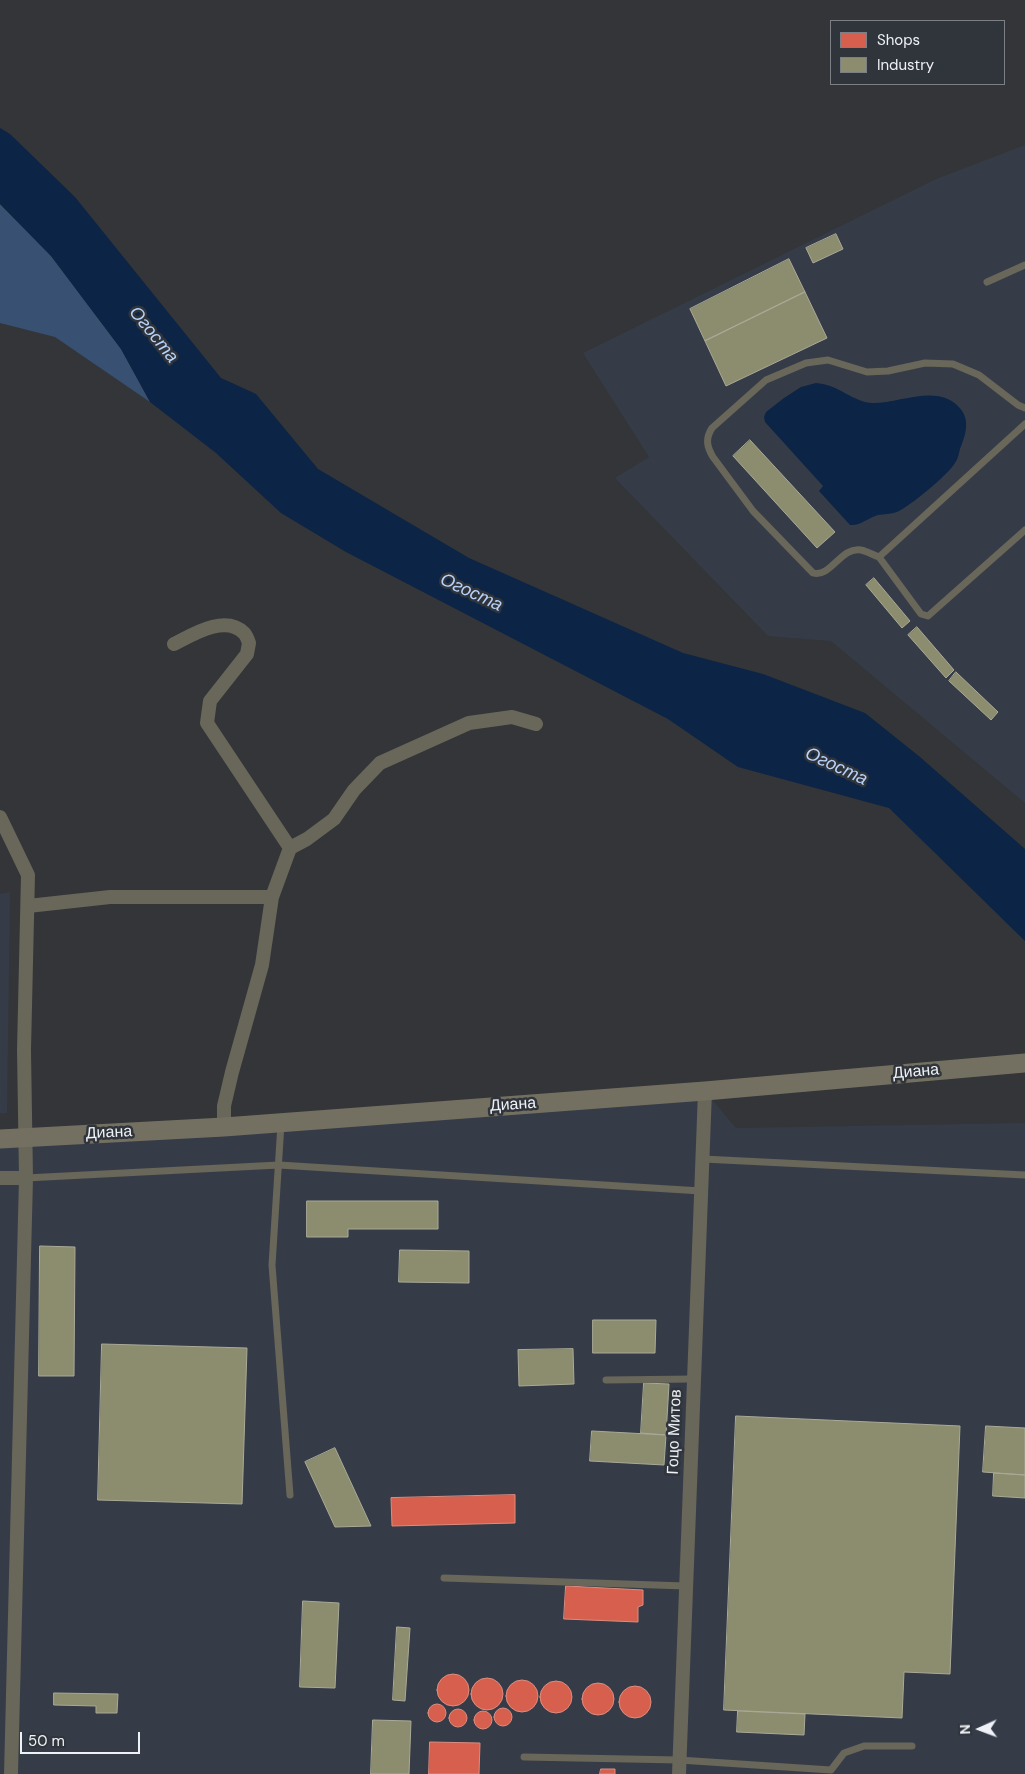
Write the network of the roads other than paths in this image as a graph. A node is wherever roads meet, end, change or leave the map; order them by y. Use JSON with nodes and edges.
{"nodes":[{"id":1,"x":1025,"y":265,"type":"edge"},
{"id":2,"x":987,"y":282,"type":"dead end"},
{"id":3,"x":1025,"y":408,"type":"edge"},
{"id":4,"x":1025,"y":424,"type":"edge"},
{"id":5,"x":1025,"y":530,"type":"edge"},
{"id":6,"x":879,"y":557,"type":"junction"},
{"id":7,"x":174,"y":644,"type":"dead end"},
{"id":8,"x":536,"y":724,"type":"dead end"},
{"id":9,"x":0,"y":817,"type":"edge"},
{"id":10,"x":290,"y":848,"type":"junction"},
{"id":11,"x":272,"y":898,"type":"junction"},
{"id":12,"x":28,"y":906,"type":"junction"},
{"id":13,"x":1025,"y":1063,"type":"edge"},
{"id":14,"x":705,"y":1091,"type":"junction"},
{"id":15,"x":281,"y":1122,"type":"junction"},
{"id":16,"x":224,"y":1127,"type":"junction"},
{"id":17,"x":26,"y":1138,"type":"junction"},
{"id":18,"x":0,"y":1139,"type":"edge"},
{"id":19,"x":703,"y":1159,"type":"junction"},
{"id":20,"x":279,"y":1165,"type":"junction"},
{"id":21,"x":1025,"y":1175,"type":"edge"},
{"id":22,"x":0,"y":1178,"type":"edge"},
{"id":23,"x":26,"y":1178,"type":"junction"},
{"id":24,"x":701,"y":1191,"type":"junction"},
{"id":25,"x":694,"y":1379,"type":"junction"},
{"id":26,"x":606,"y":1380,"type":"dead end"},
{"id":27,"x":290,"y":1495,"type":"dead end"},
{"id":28,"x":444,"y":1578,"type":"dead end"},
{"id":29,"x":686,"y":1586,"type":"junction"},
{"id":30,"x":912,"y":1746,"type":"dead end"},
{"id":31,"x":524,"y":1757,"type":"dead end"},
{"id":32,"x":679,"y":1767,"type":"edge"},
{"id":33,"x":831,"y":1772,"type":"edge"},
{"id":34,"x":11,"y":1774,"type":"edge"}],
"edges":[{"from":1,"to":2,"type":"lane"},
{"from":3,"to":6,"type":"lane"},
{"from":4,"to":6,"type":"lane"},
{"from":5,"to":6,"type":"lane"},
{"from":7,"to":10,"type":"street"},
{"from":8,"to":10,"type":"street"},
{"from":9,"to":12,"type":"street"},
{"from":10,"to":11,"type":"street"},
{"from":11,"to":12,"type":"street"},
{"from":11,"to":16,"type":"street"},
{"from":12,"to":17,"type":"street"},
{"from":13,"to":14,"type":"main road","name":"Диана"},
{"from":14,"to":15,"type":"main road","name":"Диана"},
{"from":14,"to":19,"type":"street","name":"Гоцо Митов"},
{"from":15,"to":16,"type":"main road","name":"Диана"},
{"from":15,"to":20,"type":"lane"},
{"from":16,"to":17,"type":"main road","name":"Диана"},
{"from":17,"to":18,"type":"main road","name":"Диана"},
{"from":17,"to":23,"type":"street"},
{"from":19,"to":21,"type":"lane"},
{"from":19,"to":24,"type":"street","name":"Гоцо Митов"},
{"from":20,"to":23,"type":"lane"},
{"from":20,"to":24,"type":"lane"},
{"from":20,"to":27,"type":"lane"},
{"from":22,"to":23,"type":"street"},
{"from":23,"to":34,"type":"street"},
{"from":24,"to":25,"type":"street","name":"Гоцо Митов"},
{"from":25,"to":26,"type":"lane"},
{"from":25,"to":29,"type":"street","name":"Гоцо Митов"},
{"from":28,"to":29,"type":"lane"},
{"from":29,"to":32,"type":"street","name":"Гоцо Митов"},
{"from":30,"to":33,"type":"lane"},
{"from":31,"to":32,"type":"lane"},
{"from":32,"to":33,"type":"lane"}]}
